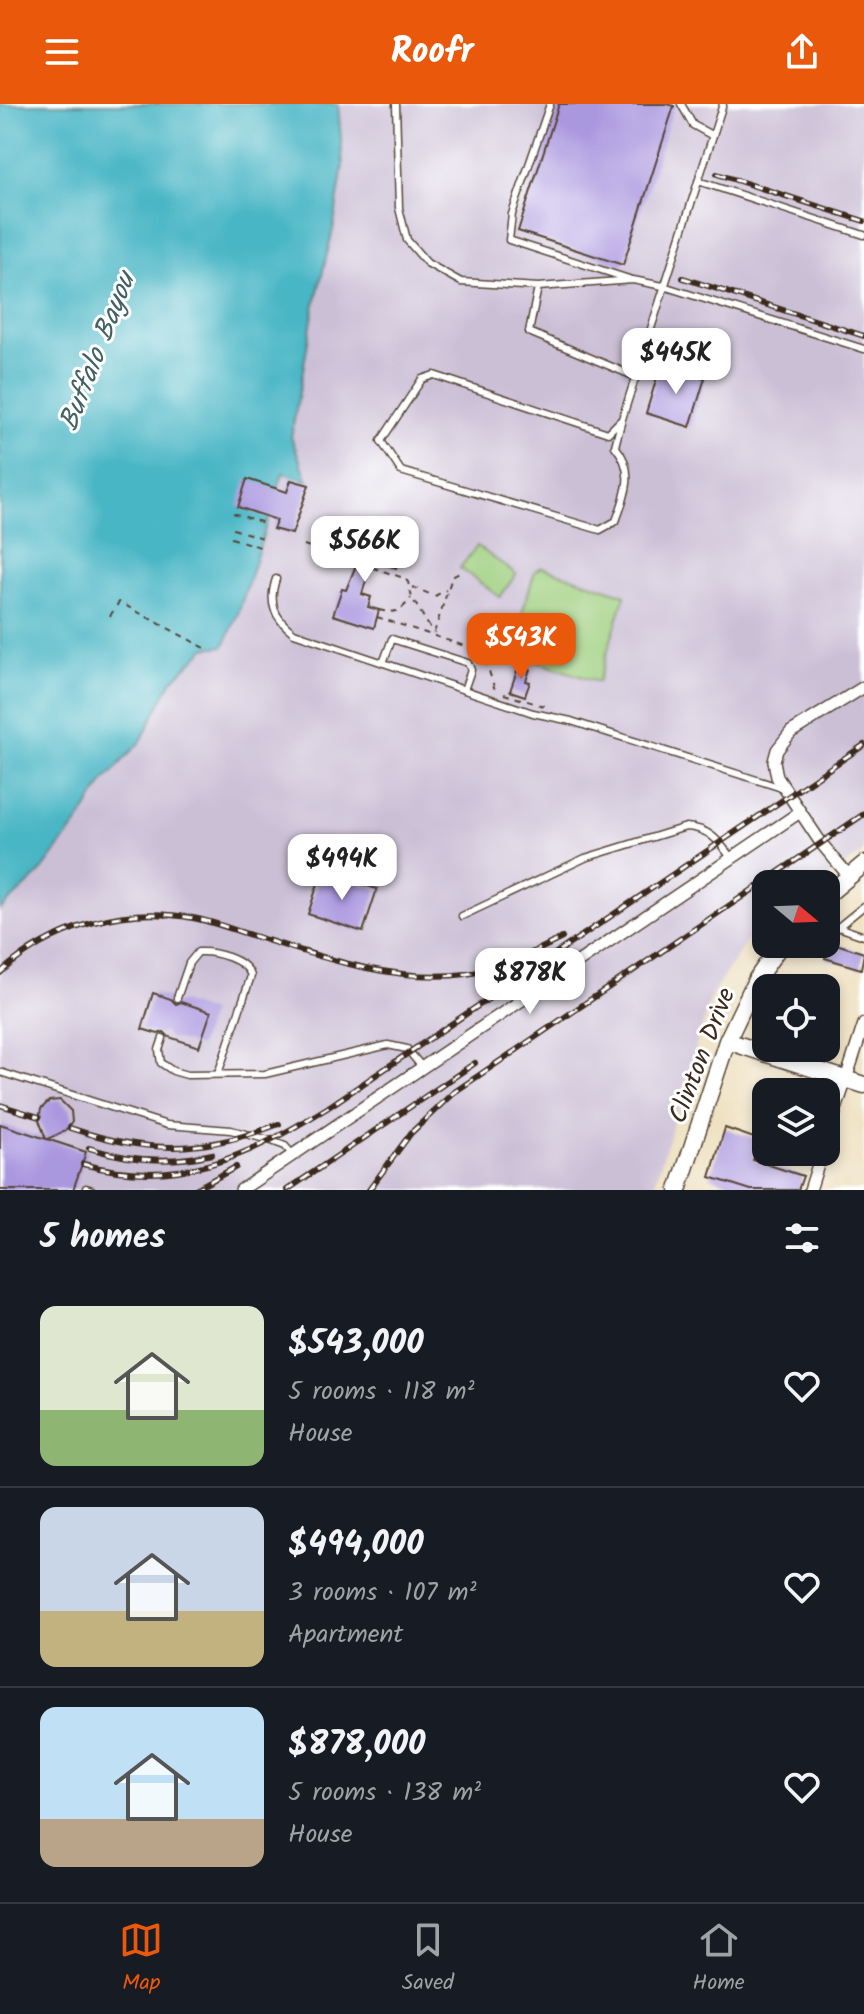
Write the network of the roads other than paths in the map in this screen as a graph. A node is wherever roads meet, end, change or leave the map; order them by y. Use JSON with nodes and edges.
{"nodes":[{"id":1,"x":396,"y":104,"type":"edge"},
{"id":2,"x":550,"y":104,"type":"edge"},
{"id":3,"x":681,"y":104,"type":"edge"},
{"id":4,"x":723,"y":104,"type":"edge"},
{"id":5,"x":713,"y":136,"type":"junction"},
{"id":6,"x":698,"y":181,"type":"junction"},
{"id":7,"x":864,"y":235,"type":"edge"},
{"id":8,"x":633,"y":280,"type":"junction"},
{"id":9,"x":663,"y":286,"type":"junction"},
{"id":10,"x":538,"y":287,"type":"junction"},
{"id":11,"x":864,"y":349,"type":"edge"},
{"id":12,"x":636,"y":377,"type":"junction"},
{"id":13,"x":622,"y":419,"type":"junction"},
{"id":14,"x":276,"y":579,"type":"dead end"},
{"id":15,"x":383,"y":663,"type":"junction"},
{"id":16,"x":864,"y":687,"type":"edge"},
{"id":17,"x":464,"y":690,"type":"junction"},
{"id":18,"x":785,"y":789,"type":"junction"},
{"id":19,"x":800,"y":812,"type":"junction"},
{"id":20,"x":732,"y":859,"type":"junction"},
{"id":21,"x":864,"y":864,"type":"edge"},
{"id":22,"x":848,"y":875,"type":"junction"},
{"id":23,"x":840,"y":883,"type":"edge"},
{"id":24,"x":864,"y":906,"type":"edge"},
{"id":25,"x":462,"y":916,"type":"dead end"},
{"id":26,"x":840,"y":926,"type":"edge"},
{"id":27,"x":840,"y":928,"type":"edge"},
{"id":28,"x":864,"y":936,"type":"edge"},
{"id":29,"x":771,"y":958,"type":"edge"},
{"id":30,"x":177,"y":998,"type":"dead end"},
{"id":31,"x":864,"y":1024,"type":"edge"},
{"id":32,"x":163,"y":1038,"type":"dead end"},
{"id":33,"x":727,"y":1041,"type":"junction"},
{"id":34,"x":422,"y":1067,"type":"junction"},
{"id":35,"x":0,"y":1072,"type":"edge"},
{"id":36,"x":218,"y":1074,"type":"junction"},
{"id":37,"x":846,"y":1079,"type":"junction"},
{"id":38,"x":864,"y":1085,"type":"edge"},
{"id":39,"x":840,"y":1097,"type":"edge"},
{"id":40,"x":293,"y":1155,"type":"junction"},
{"id":41,"x":818,"y":1166,"type":"edge"},
{"id":42,"x":241,"y":1190,"type":"edge"},
{"id":43,"x":678,"y":1190,"type":"edge"},
{"id":44,"x":810,"y":1190,"type":"edge"}],
"edges":[{"from":1,"to":10,"type":"lane"},
{"from":2,"to":8,"type":"lane"},
{"from":3,"to":5,"type":"lane"},
{"from":4,"to":5,"type":"lane"},
{"from":5,"to":6,"type":"lane"},
{"from":6,"to":7,"type":"lane"},
{"from":6,"to":9,"type":"lane"},
{"from":8,"to":9,"type":"lane"},
{"from":8,"to":10,"type":"lane"},
{"from":9,"to":11,"type":"lane"},
{"from":9,"to":12,"type":"lane"},
{"from":10,"to":12,"type":"lane"},
{"from":12,"to":13,"type":"lane"},
{"from":13,"to":13,"type":"lane"},
{"from":14,"to":15,"type":"lane"},
{"from":15,"to":17,"type":"lane"},
{"from":15,"to":17,"type":"lane"},
{"from":16,"to":18,"type":"street"},
{"from":17,"to":18,"type":"lane"},
{"from":18,"to":19,"type":"street"},
{"from":19,"to":20,"type":"street"},
{"from":19,"to":22,"type":"street"},
{"from":20,"to":25,"type":"lane"},
{"from":20,"to":34,"type":"street"},
{"from":21,"to":22,"type":"main road"},
{"from":22,"to":23,"type":"main road"},
{"from":24,"to":26,"type":"lane"},
{"from":27,"to":28,"type":"lane"},
{"from":29,"to":33,"type":"main road","name":"Clinton Drive"},
{"from":30,"to":36,"type":"lane"},
{"from":31,"to":37,"type":"street"},
{"from":32,"to":36,"type":"lane"},
{"from":33,"to":37,"type":"main road"},
{"from":33,"to":43,"type":"main road","name":"Clinton Drive"},
{"from":34,"to":36,"type":"lane"},
{"from":34,"to":40,"type":"street"},
{"from":35,"to":40,"type":"lane"},
{"from":37,"to":38,"type":"main road"},
{"from":37,"to":39,"type":"street"},
{"from":40,"to":42,"type":"street"},
{"from":41,"to":44,"type":"street"}]}
